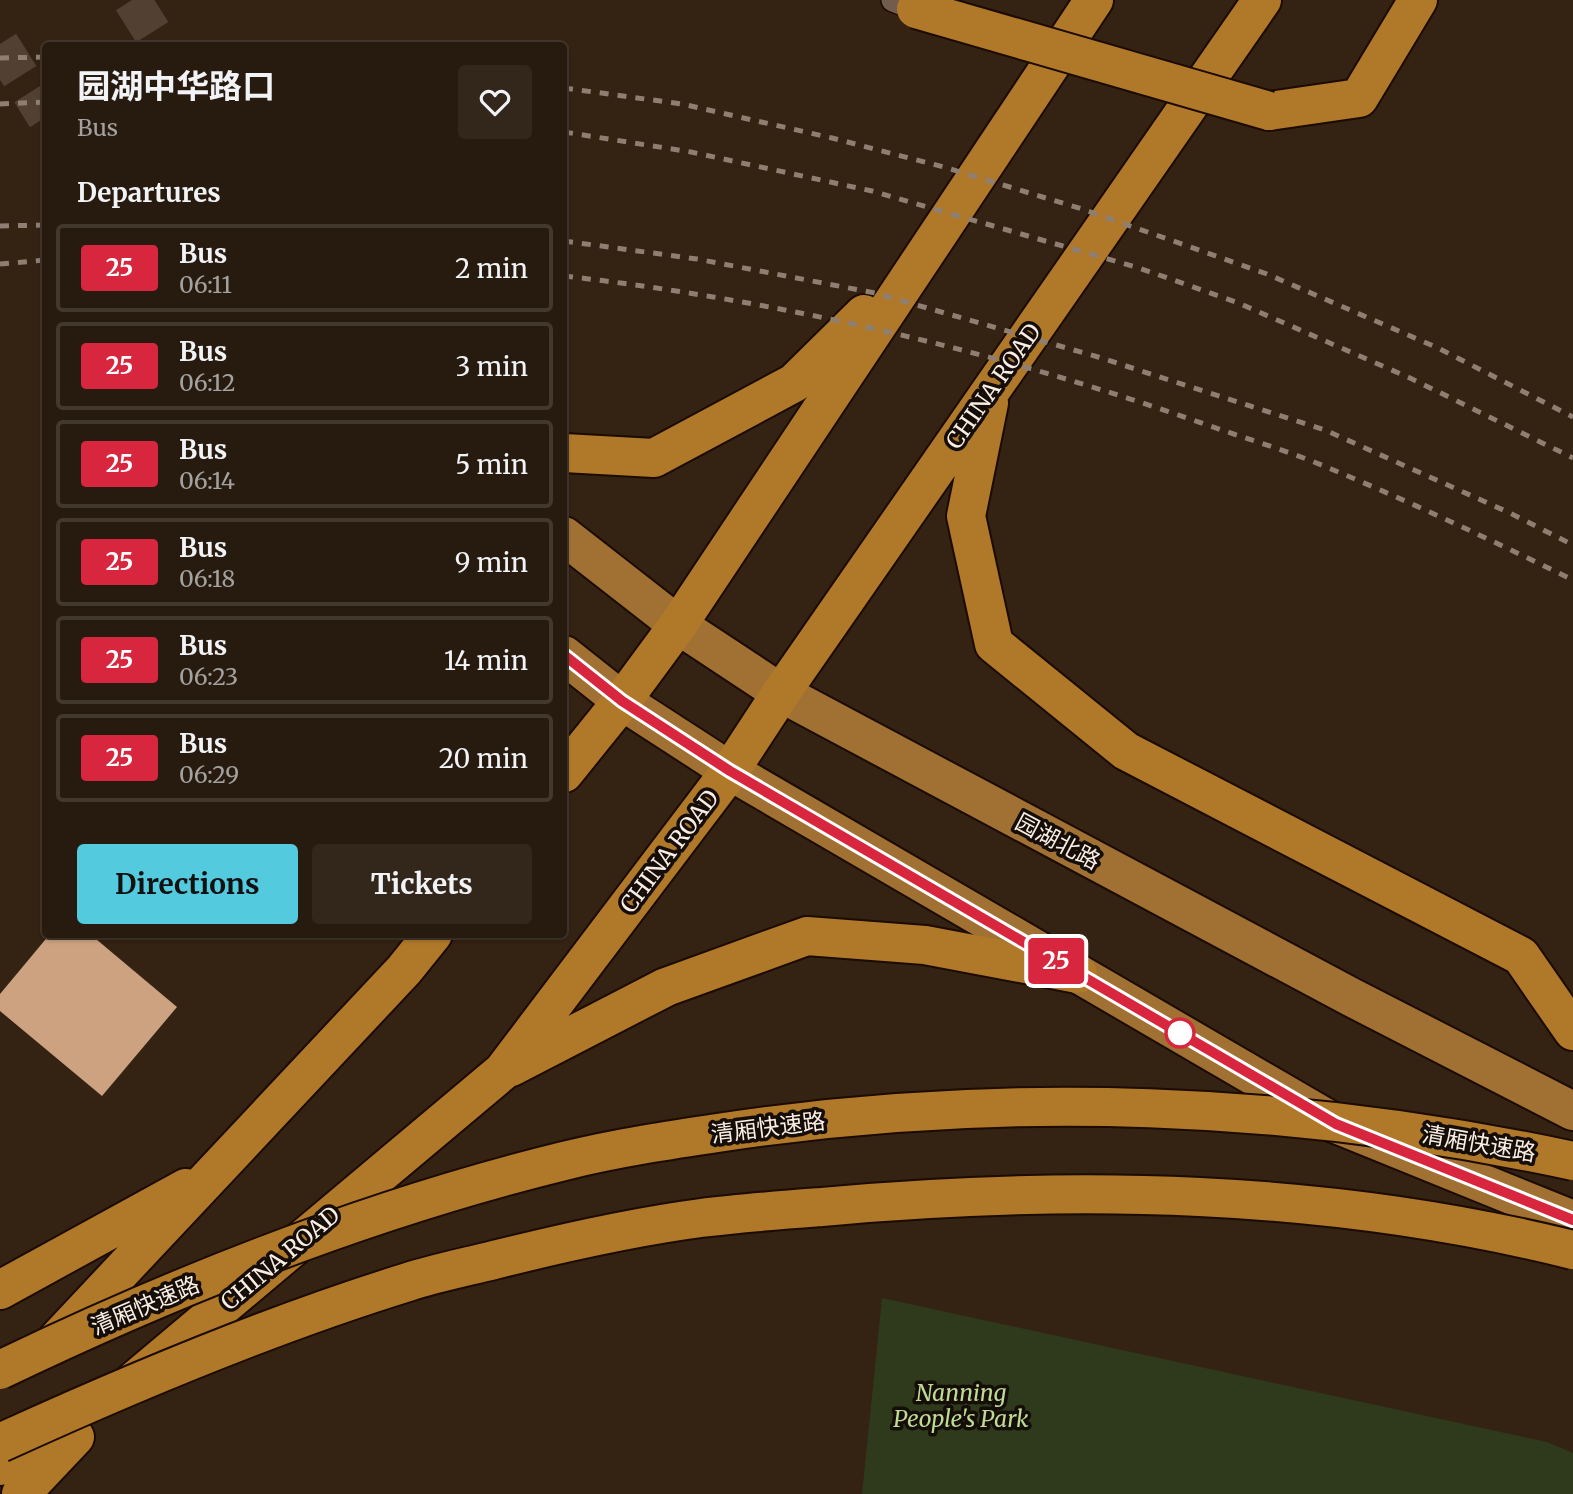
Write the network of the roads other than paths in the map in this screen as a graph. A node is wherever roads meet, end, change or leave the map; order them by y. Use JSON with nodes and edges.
{"nodes":[{"id":1,"x":1262,"y":0,"type":"edge"},
{"id":2,"x":1418,"y":0,"type":"edge"},
{"id":3,"x":911,"y":3,"type":"edge"},
{"id":4,"x":1083,"y":15,"type":"edge"},
{"id":5,"x":919,"y":261,"type":"junction"},
{"id":6,"x":992,"y":388,"type":"junction"},
{"id":7,"x":567,"y":453,"type":"edge"},
{"id":8,"x":567,"y":538,"type":"edge"},
{"id":9,"x":678,"y":625,"type":"junction"},
{"id":10,"x":567,"y":657,"type":"edge"},
{"id":11,"x":781,"y":693,"type":"junction"},
{"id":12,"x":622,"y":701,"type":"junction"},
{"id":13,"x":567,"y":769,"type":"edge"},
{"id":14,"x":730,"y":771,"type":"junction"},
{"id":15,"x":427,"y":938,"type":"edge"},
{"id":16,"x":1078,"y":974,"type":"junction"},
{"id":17,"x":1573,"y":1031,"type":"edge"},
{"id":18,"x":503,"y":1071,"type":"junction"},
{"id":19,"x":1573,"y":1111,"type":"edge"},
{"id":20,"x":1573,"y":1161,"type":"edge"},
{"id":21,"x":216,"y":1172,"type":"junction"},
{"id":22,"x":1573,"y":1220,"type":"edge"},
{"id":23,"x":1573,"y":1250,"type":"edge"},
{"id":24,"x":0,"y":1290,"type":"edge"},
{"id":25,"x":0,"y":1371,"type":"edge"},
{"id":26,"x":103,"y":1408,"type":"junction"},
{"id":27,"x":0,"y":1443,"type":"edge"},
{"id":28,"x":0,"y":1466,"type":"edge"},
{"id":29,"x":21,"y":1494,"type":"edge"}],
"edges":[{"from":1,"to":6,"type":"highway","name":"CHINA ROAD"},
{"from":2,"to":3,"type":"highway","bridge":true},
{"from":4,"to":5,"type":"highway"},
{"from":5,"to":7,"type":"highway"},
{"from":5,"to":9,"type":"highway"},
{"from":6,"to":11,"type":"highway","name":"CHINA ROAD"},
{"from":6,"to":17,"type":"highway"},
{"from":8,"to":9,"type":"main road","name":"园湖北路"},
{"from":9,"to":11,"type":"main road","name":"园湖北路"},
{"from":9,"to":12,"type":"highway"},
{"from":10,"to":12,"type":"main road"},
{"from":11,"to":14,"type":"highway","name":"CHINA ROAD"},
{"from":11,"to":19,"type":"main road","name":"园湖北路"},
{"from":12,"to":13,"type":"highway"},
{"from":12,"to":14,"type":"main road"},
{"from":14,"to":16,"type":"main road"},
{"from":14,"to":18,"type":"highway","name":"CHINA ROAD"},
{"from":15,"to":21,"type":"highway"},
{"from":16,"to":18,"type":"highway"},
{"from":16,"to":22,"type":"main road"},
{"from":18,"to":26,"type":"highway","name":"CHINA ROAD"},
{"from":20,"to":25,"type":"highway","name":"清厢快速路","bridge":true},
{"from":21,"to":24,"type":"highway"},
{"from":21,"to":25,"type":"highway"},
{"from":23,"to":27,"type":"highway","bridge":true},
{"from":26,"to":28,"type":"highway","name":"CHINA ROAD"},
{"from":26,"to":29,"type":"highway"}]}
